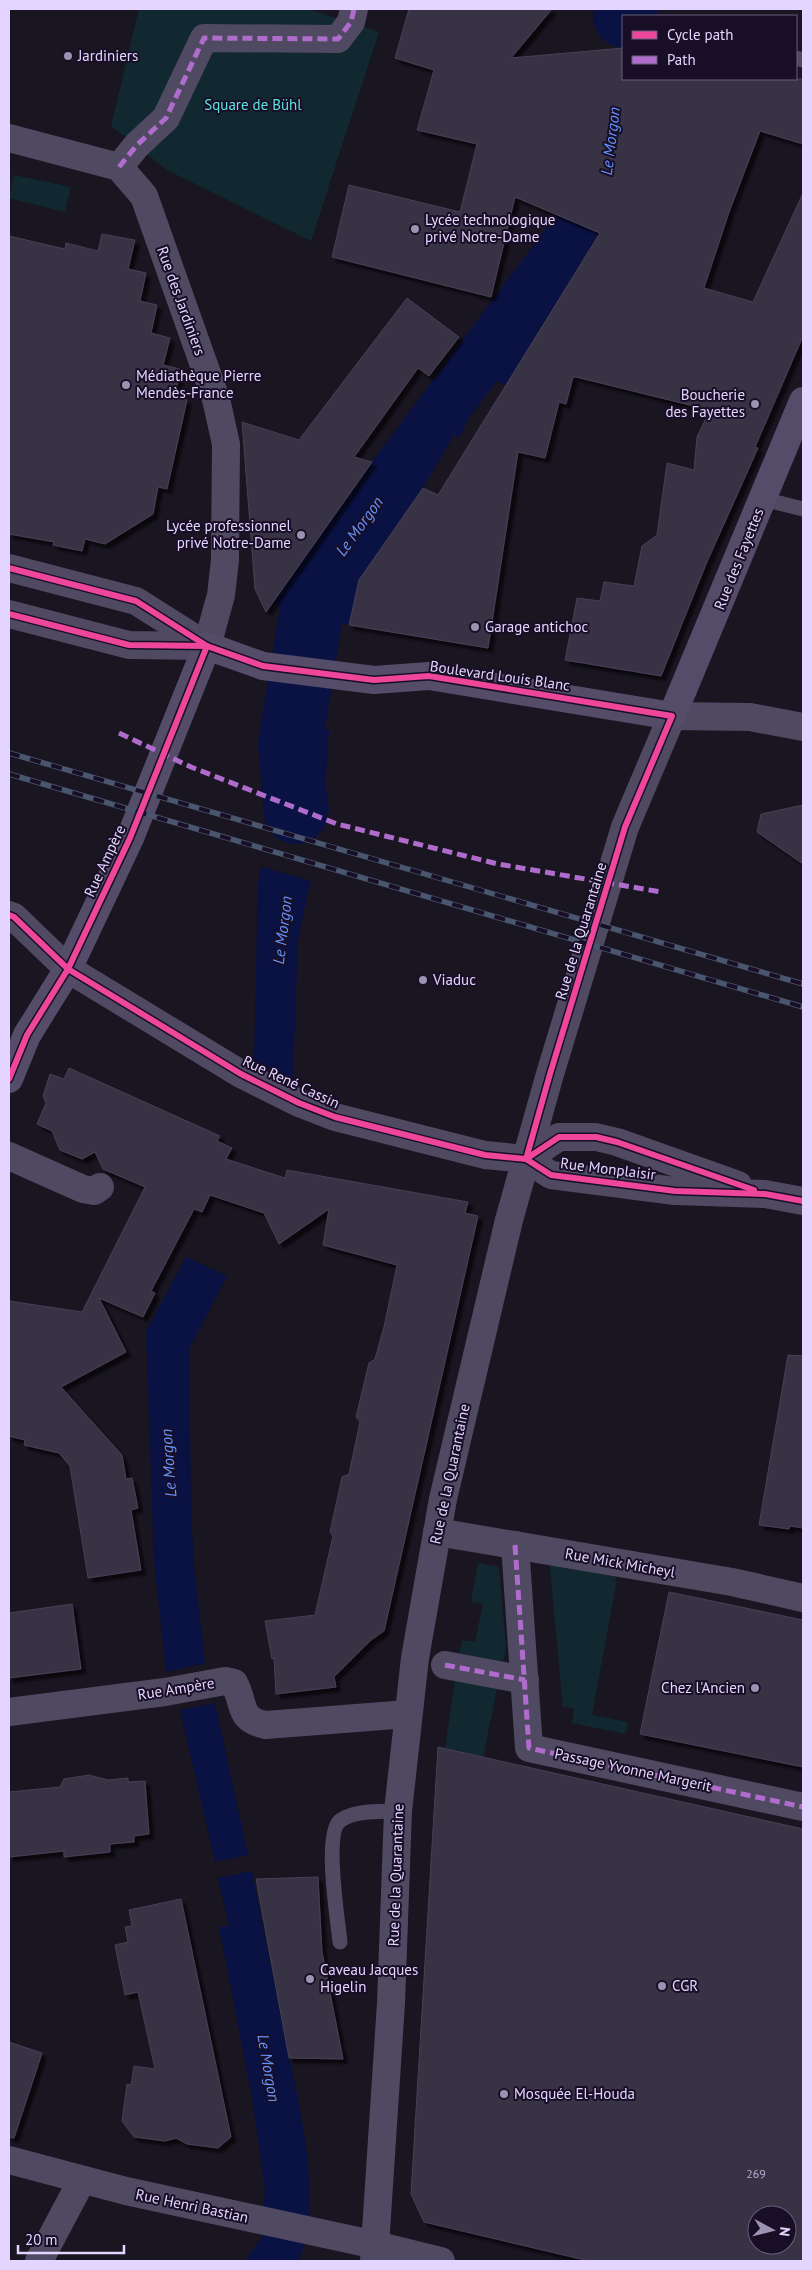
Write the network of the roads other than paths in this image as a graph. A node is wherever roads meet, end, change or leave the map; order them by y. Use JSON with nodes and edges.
{"nodes":[{"id":1,"x":353,"y":15,"type":"edge"},
{"id":2,"x":9,"y":138,"type":"edge"},
{"id":3,"x":119,"y":167,"type":"junction"},
{"id":4,"x":803,"y":400,"type":"edge"},
{"id":5,"x":763,"y":499,"type":"junction"},
{"id":6,"x":803,"y":509,"type":"edge"},
{"id":7,"x":9,"y":568,"type":"edge"},
{"id":8,"x":9,"y":614,"type":"edge"},
{"id":9,"x":207,"y":646,"type":"junction"},
{"id":10,"x":672,"y":716,"type":"junction"},
{"id":11,"x":803,"y":727,"type":"edge"},
{"id":12,"x":9,"y":915,"type":"edge"},
{"id":13,"x":68,"y":969,"type":"junction"},
{"id":14,"x":9,"y":1078,"type":"edge"},
{"id":15,"x":9,"y":1156,"type":"edge"},
{"id":16,"x":526,"y":1159,"type":"junction"},
{"id":17,"x":100,"y":1187,"type":"dead end"},
{"id":18,"x":765,"y":1194,"type":"junction"},
{"id":19,"x":803,"y":1201,"type":"edge"},
{"id":20,"x":437,"y":1532,"type":"junction"},
{"id":21,"x":515,"y":1545,"type":"junction"},
{"id":22,"x":803,"y":1598,"type":"edge"},
{"id":23,"x":445,"y":1665,"type":"dead end"},
{"id":24,"x":526,"y":1680,"type":"junction"},
{"id":25,"x":9,"y":1712,"type":"edge"},
{"id":26,"x":408,"y":1714,"type":"junction"},
{"id":27,"x":803,"y":1807,"type":"edge"},
{"id":28,"x":398,"y":1811,"type":"junction"},
{"id":29,"x":340,"y":1942,"type":"dead end"},
{"id":30,"x":9,"y":2160,"type":"edge"},
{"id":31,"x":82,"y":2180,"type":"junction"},
{"id":32,"x":375,"y":2253,"type":"edge"},
{"id":33,"x":39,"y":2261,"type":"edge"},
{"id":34,"x":441,"y":2261,"type":"edge"}],
"edges":[{"from":1,"to":3,"type":"street"},
{"from":2,"to":3,"type":"street"},
{"from":3,"to":9,"type":"street","name":"Rue des Jardiniers"},
{"from":4,"to":5,"type":"street","name":"Rue des Fayettes"},
{"from":5,"to":6,"type":"lane"},
{"from":5,"to":10,"type":"street","name":"Rue des Fayettes"},
{"from":7,"to":9,"type":"street","name":"Boulevard Louis Blanc"},
{"from":8,"to":9,"type":"street","name":"Boulevard Louis Blanc"},
{"from":9,"to":10,"type":"street","name":"Boulevard Louis Blanc"},
{"from":9,"to":13,"type":"street","name":"Rue Ampère"},
{"from":10,"to":11,"type":"street","name":"Boulevard Louis Blanc"},
{"from":10,"to":16,"type":"street","name":"Rue de la Quarantaine"},
{"from":12,"to":13,"type":"street","name":"Rue René Cassin"},
{"from":13,"to":14,"type":"street","name":"Rue Ampère"},
{"from":13,"to":16,"type":"street","name":"Rue René Cassin"},
{"from":15,"to":17,"type":"street"},
{"from":16,"to":18,"type":"street","name":"Rue Monplaisir"},
{"from":16,"to":18,"type":"street","name":"Rue Monplaisir"},
{"from":16,"to":20,"type":"street","name":"Rue de la Quarantaine"},
{"from":18,"to":19,"type":"street","name":"Rue Monplaisir"},
{"from":20,"to":21,"type":"street","name":"Rue Mick Micheyl"},
{"from":20,"to":26,"type":"street","name":"Rue de la Quarantaine"},
{"from":21,"to":22,"type":"street","name":"Rue Mick Micheyl"},
{"from":21,"to":24,"type":"street","name":"Passage Yvonne Margerit"},
{"from":23,"to":24,"type":"street"},
{"from":24,"to":27,"type":"street","name":"Passage Yvonne Margerit"},
{"from":25,"to":26,"type":"street","name":"Rue Ampère"},
{"from":26,"to":28,"type":"street","name":"Rue de la Quarantaine"},
{"from":28,"to":29,"type":"lane"},
{"from":28,"to":32,"type":"street","name":"Rue de la Quarantaine"},
{"from":30,"to":31,"type":"street","name":"Rue Henri Bastian"},
{"from":31,"to":32,"type":"street","name":"Rue Henri Bastian"},
{"from":31,"to":33,"type":"street"},
{"from":32,"to":34,"type":"street","name":"Rue Henri Bastian"}]}
